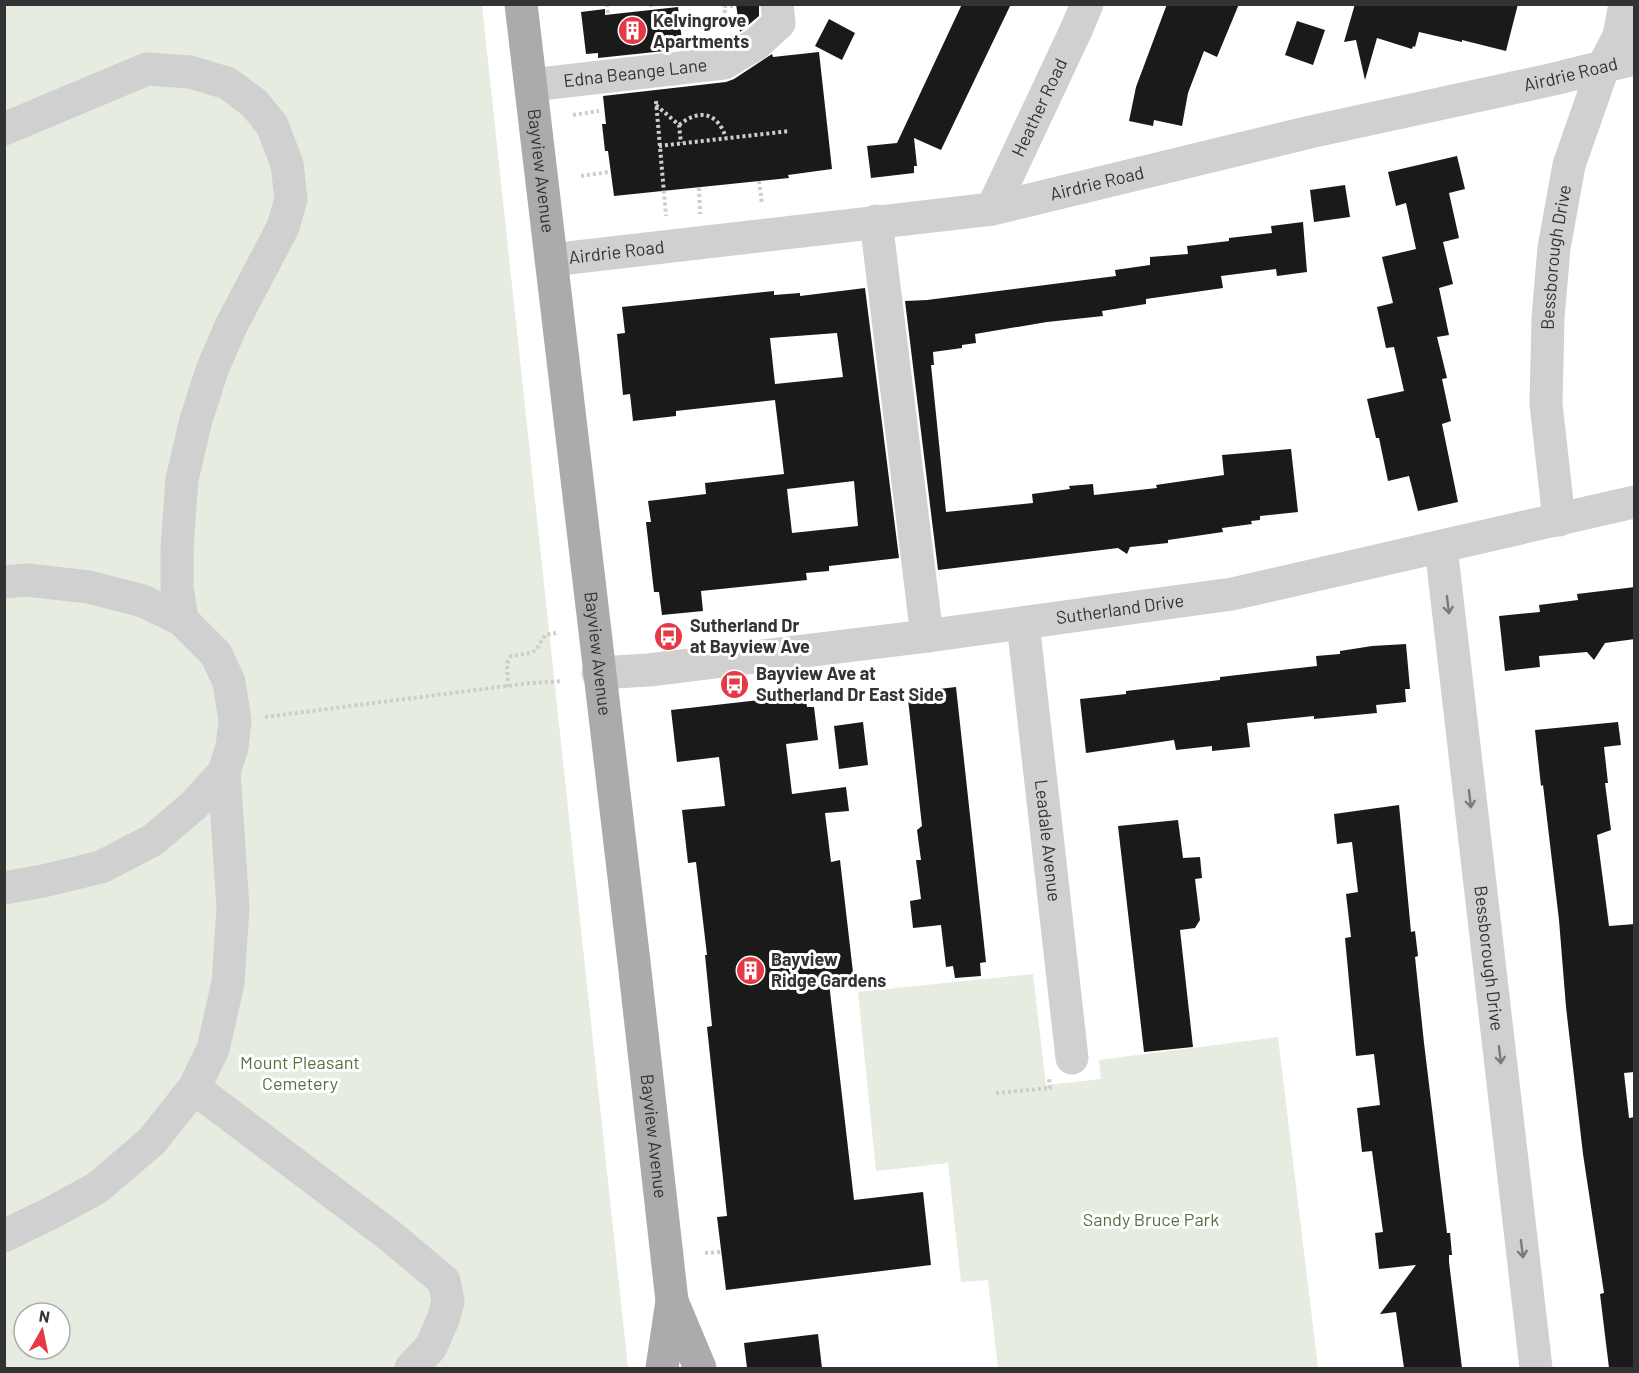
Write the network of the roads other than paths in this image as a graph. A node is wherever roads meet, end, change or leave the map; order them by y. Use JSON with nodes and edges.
{"nodes":[{"id":1,"x":521,"y":4,"type":"edge"},
{"id":2,"x":777,"y":4,"type":"edge"},
{"id":3,"x":1087,"y":4,"type":"edge"},
{"id":4,"x":1625,"y":4,"type":"edge"},
{"id":5,"x":1619,"y":62,"type":"edge"},
{"id":6,"x":531,"y":85,"type":"junction"},
{"id":7,"x":4,"y":129,"type":"edge"},
{"id":8,"x":992,"y":208,"type":"junction"},
{"id":9,"x":876,"y":221,"type":"junction"},
{"id":10,"x":551,"y":260,"type":"junction"},
{"id":11,"x":1635,"y":502,"type":"edge"},
{"id":12,"x":1559,"y":520,"type":"junction"},
{"id":13,"x":1441,"y":547,"type":"junction"},
{"id":14,"x":4,"y":582,"type":"edge"},
{"id":15,"x":182,"y":620,"type":"junction"},
{"id":16,"x":1023,"y":624,"type":"junction"},
{"id":17,"x":927,"y":636,"type":"junction"},
{"id":18,"x":598,"y":673,"type":"junction"},
{"id":19,"x":224,"y":772,"type":"junction"},
{"id":20,"x":4,"y":888,"type":"edge"},
{"id":21,"x":1060,"y":1064,"type":"road end"},
{"id":22,"x":194,"y":1088,"type":"junction"},
{"id":23,"x":4,"y":1236,"type":"edge"},
{"id":24,"x":672,"y":1301,"type":"junction"},
{"id":25,"x":411,"y":1368,"type":"edge"},
{"id":26,"x":662,"y":1368,"type":"edge"},
{"id":27,"x":700,"y":1368,"type":"edge"},
{"id":28,"x":1536,"y":1368,"type":"edge"}],
"edges":[{"from":1,"to":6,"type":"main road","name":"Bayview Avenue"},
{"from":2,"to":6,"type":"street","name":"Edna Beange Lane"},
{"from":3,"to":8,"type":"street","name":"Heather Road"},
{"from":4,"to":5,"type":"street","name":"Bessborough Drive"},
{"from":5,"to":8,"type":"street","name":"Airdrie Road"},
{"from":5,"to":12,"type":"street","name":"Bessborough Drive"},
{"from":6,"to":10,"type":"main road","name":"Bayview Avenue"},
{"from":7,"to":15,"type":"street"},
{"from":8,"to":9,"type":"street","name":"Airdrie Road"},
{"from":9,"to":10,"type":"street","name":"Airdrie Road"},
{"from":9,"to":17,"type":"street"},
{"from":10,"to":18,"type":"main road","name":"Bayview Avenue"},
{"from":11,"to":12,"type":"street","name":"Sutherland Drive"},
{"from":12,"to":13,"type":"street","name":"Sutherland Drive"},
{"from":13,"to":16,"type":"street","name":"Sutherland Drive"},
{"from":13,"to":28,"type":"street","name":"Bessborough Drive","one_way":true},
{"from":14,"to":15,"type":"street"},
{"from":15,"to":19,"type":"street"},
{"from":16,"to":17,"type":"street","name":"Sutherland Drive"},
{"from":16,"to":21,"type":"street","name":"Leadale Avenue"},
{"from":17,"to":18,"type":"street","name":"Sutherland Drive"},
{"from":18,"to":24,"type":"main road","name":"Bayview Avenue"},
{"from":19,"to":20,"type":"street"},
{"from":19,"to":22,"type":"street"},
{"from":22,"to":23,"type":"street"},
{"from":22,"to":25,"type":"street"},
{"from":24,"to":26,"type":"main road","name":"Bayview Avenue"},
{"from":24,"to":27,"type":"main road","name":"Bayview Avenue"}]}
